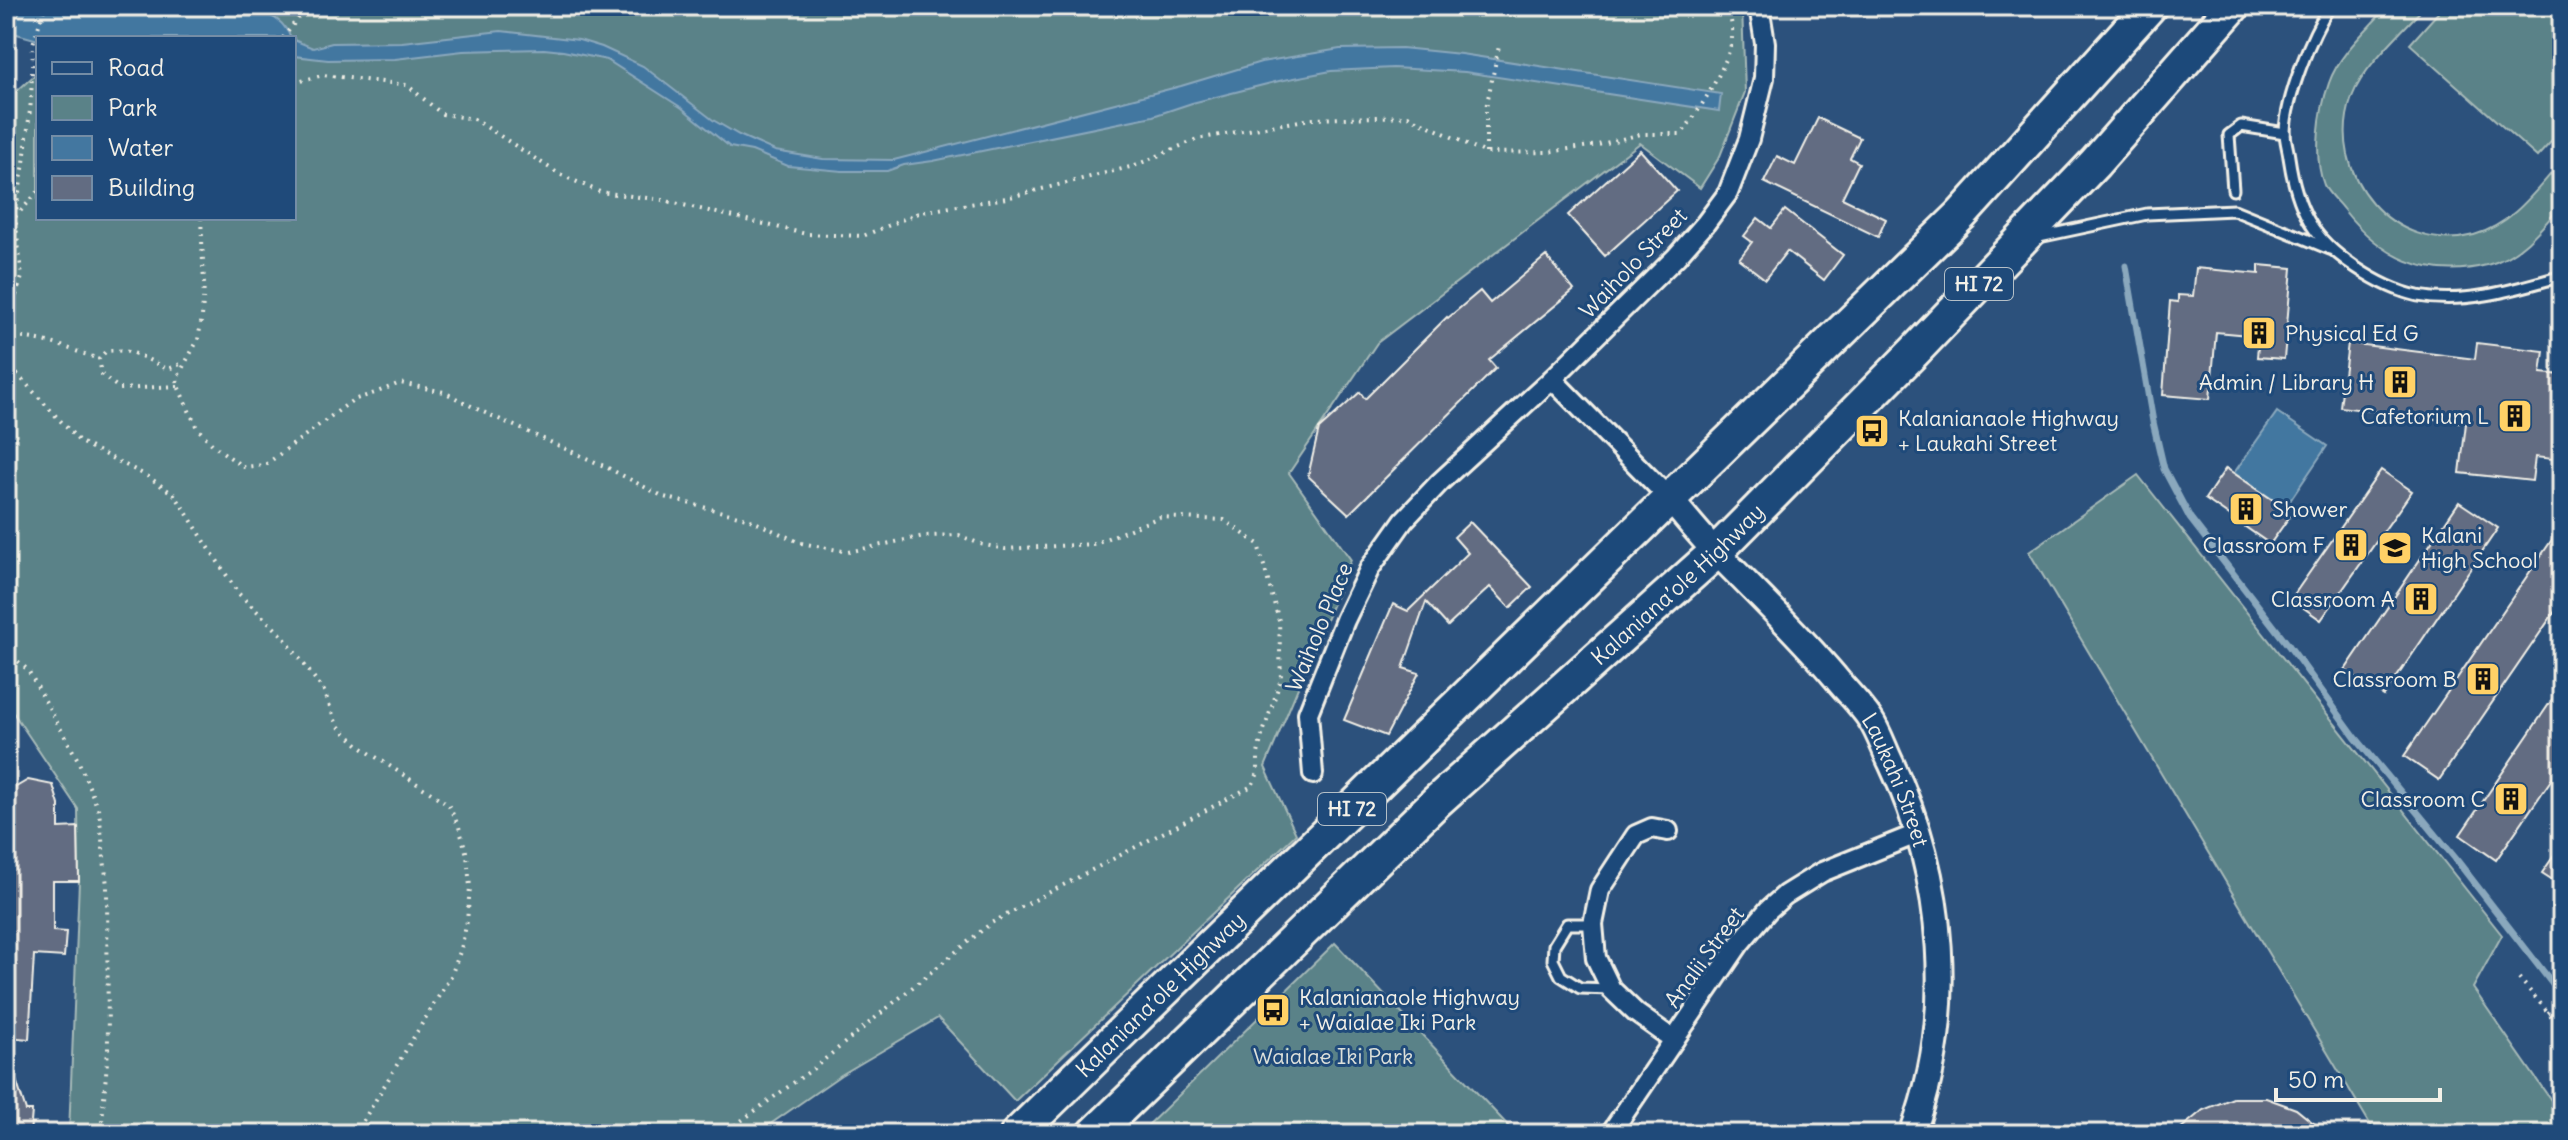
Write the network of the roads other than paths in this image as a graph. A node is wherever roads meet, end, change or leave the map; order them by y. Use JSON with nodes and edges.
{"nodes":[{"id":1,"x":1759,"y":6,"type":"edge"},
{"id":2,"x":2150,"y":6,"type":"edge"},
{"id":3,"x":2233,"y":6,"type":"edge"},
{"id":4,"x":2330,"y":6,"type":"edge"},
{"id":5,"x":2285,"y":133,"type":"junction"},
{"id":6,"x":2233,"y":190,"type":"dead end"},
{"id":7,"x":2020,"y":241,"type":"junction"},
{"id":8,"x":2333,"y":250,"type":"junction"},
{"id":9,"x":2562,"y":276,"type":"edge"},
{"id":10,"x":1552,"y":379,"type":"junction"},
{"id":11,"x":1670,"y":499,"type":"junction"},
{"id":12,"x":1716,"y":552,"type":"junction"},
{"id":13,"x":1313,"y":774,"type":"dead end"},
{"id":14,"x":1668,"y":831,"type":"dead end"},
{"id":15,"x":1919,"y":833,"type":"junction"},
{"id":16,"x":1593,"y":924,"type":"junction"},
{"id":17,"x":1611,"y":989,"type":"junction"},
{"id":18,"x":1674,"y":1040,"type":"junction"},
{"id":19,"x":1017,"y":1134,"type":"edge"},
{"id":20,"x":1094,"y":1134,"type":"edge"},
{"id":21,"x":1610,"y":1134,"type":"edge"},
{"id":22,"x":1912,"y":1134,"type":"edge"}],
"edges":[{"from":1,"to":10,"type":"street","name":"Waiholo Street"},
{"from":2,"to":11,"type":"highway","name":"Kalaniana’ole Highway","number":"HI 72"},
{"from":3,"to":7,"type":"highway","name":"Kalaniana’ole Highway","number":"HI 72"},
{"from":4,"to":5,"type":"lane"},
{"from":5,"to":6,"type":"lane"},
{"from":5,"to":8,"type":"lane"},
{"from":7,"to":8,"type":"lane"},
{"from":7,"to":12,"type":"highway","name":"Kalaniana’ole Highway","number":"HI 72"},
{"from":8,"to":9,"type":"lane"},
{"from":10,"to":11,"type":"street"},
{"from":10,"to":13,"type":"street","name":"Waiholo Place"},
{"from":11,"to":12,"type":"street","name":"Laukahi Street"},
{"from":11,"to":19,"type":"highway","name":"Kalaniana’ole Highway","number":"HI 72"},
{"from":12,"to":15,"type":"street","name":"Laukahi Street"},
{"from":12,"to":20,"type":"highway","name":"Kalaniana’ole Highway","number":"HI 72"},
{"from":14,"to":16,"type":"street"},
{"from":15,"to":18,"type":"street","name":"Analii Street"},
{"from":15,"to":22,"type":"street","name":"Laukahi Street"},
{"from":16,"to":17,"type":"street"},
{"from":16,"to":17,"type":"lane"},
{"from":17,"to":18,"type":"street"},
{"from":18,"to":21,"type":"street","name":"Analii Street"}]}
